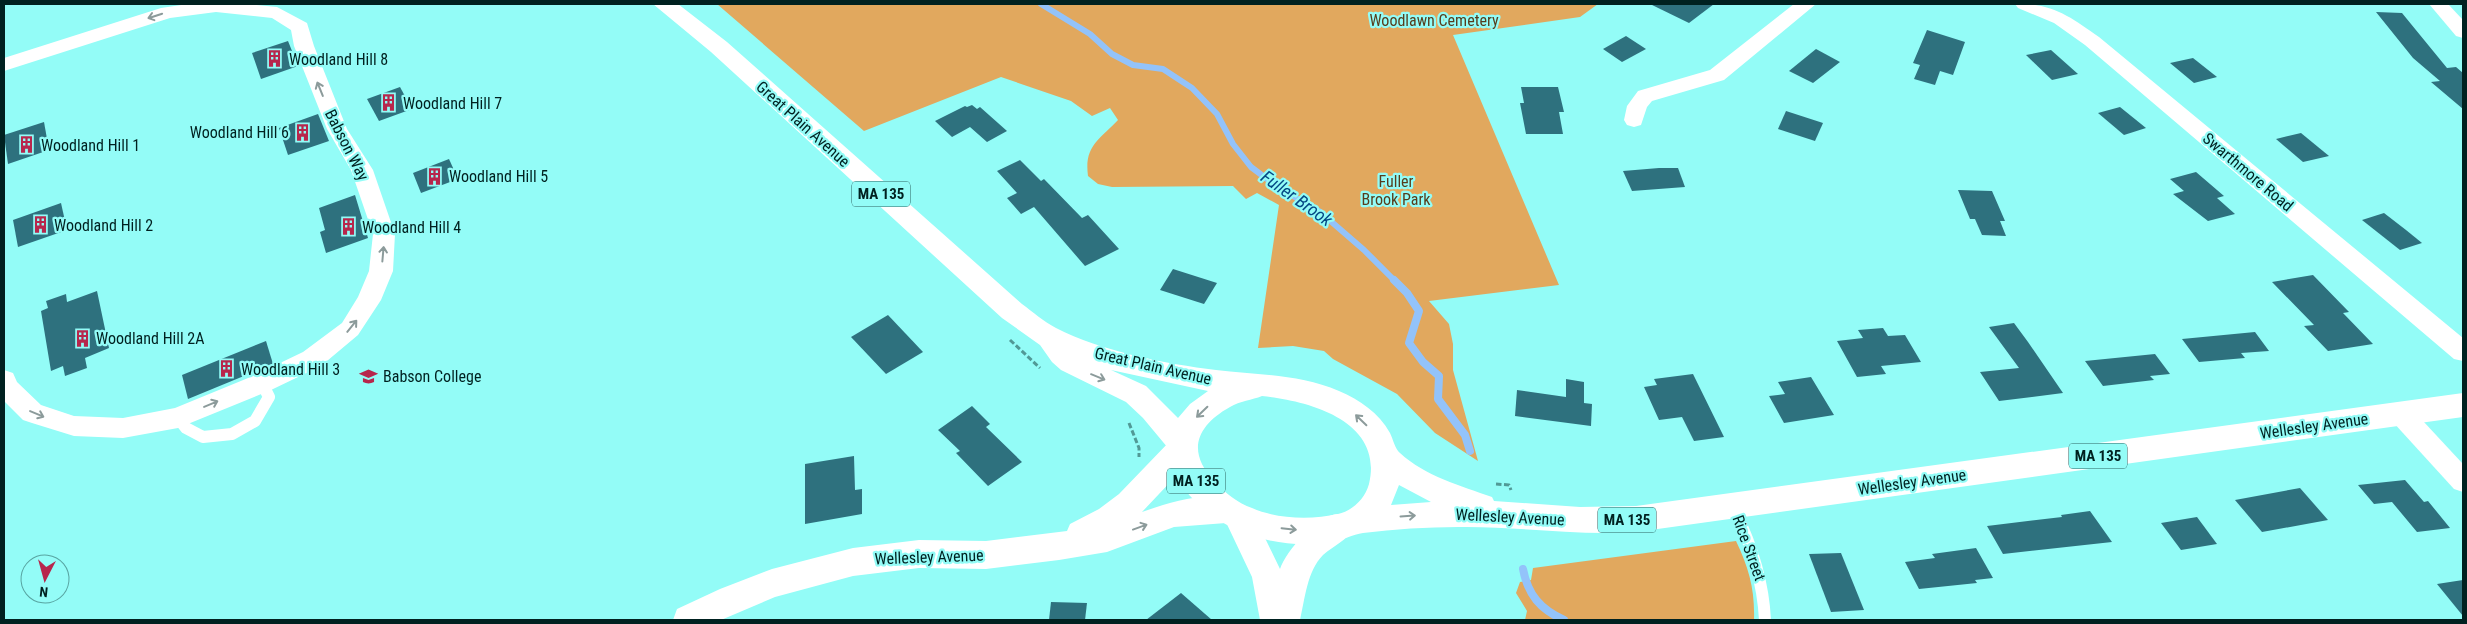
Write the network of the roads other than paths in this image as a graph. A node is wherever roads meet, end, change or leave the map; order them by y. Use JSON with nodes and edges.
{"nodes":[{"id":1,"x":664,"y":4,"type":"edge"},
{"id":2,"x":680,"y":4,"type":"edge"},
{"id":3,"x":1806,"y":4,"type":"edge"},
{"id":4,"x":2025,"y":4,"type":"edge"},
{"id":5,"x":2438,"y":4,"type":"edge"},
{"id":6,"x":2463,"y":32,"type":"edge"},
{"id":7,"x":719,"y":47,"type":"junction"},
{"id":8,"x":4,"y":65,"type":"edge"},
{"id":9,"x":1634,"y":120,"type":"dead end"},
{"id":10,"x":1048,"y":336,"type":"junction"},
{"id":11,"x":2463,"y":352,"type":"edge"},
{"id":12,"x":4,"y":380,"type":"edge"},
{"id":13,"x":262,"y":383,"type":"junction"},
{"id":14,"x":1262,"y":385,"type":"junction"},
{"id":15,"x":2463,"y":405,"type":"edge"},
{"id":16,"x":2401,"y":414,"type":"junction"},
{"id":17,"x":178,"y":418,"type":"junction"},
{"id":18,"x":1181,"y":446,"type":"junction"},
{"id":19,"x":1386,"y":460,"type":"junction"},
{"id":20,"x":2463,"y":481,"type":"edge"},
{"id":21,"x":1733,"y":507,"type":"junction"},
{"id":22,"x":1233,"y":514,"type":"junction"},
{"id":23,"x":1519,"y":516,"type":"junction"},
{"id":24,"x":1348,"y":524,"type":"junction"},
{"id":25,"x":1059,"y":546,"type":"junction"},
{"id":26,"x":689,"y":620,"type":"edge"},
{"id":27,"x":1276,"y":620,"type":"edge"},
{"id":28,"x":1284,"y":620,"type":"edge"},
{"id":29,"x":1765,"y":620,"type":"edge"}],
"edges":[{"from":1,"to":7,"type":"main road","name":"Great Plain Avenue","number":"MA 135"},
{"from":2,"to":7,"type":"main road","name":"Great Plain Avenue","number":"MA 135"},
{"from":3,"to":9,"type":"street"},
{"from":4,"to":11,"type":"street","name":"Swarthmore Road"},
{"from":5,"to":6,"type":"street"},
{"from":7,"to":10,"type":"main road","name":"Great Plain Avenue","number":"MA 135"},
{"from":13,"to":8,"type":"street","name":"Babson Way","one_way":true},
{"from":10,"to":14,"type":"main road","name":"Great Plain Avenue","number":"MA 135"},
{"from":10,"to":18,"type":"main road","name":"Great Plain Avenue","number":"MA 135","one_way":true},
{"from":12,"to":17,"type":"street","name":"Babson Way","one_way":true},
{"from":17,"to":13,"type":"street","name":"Babson Way","one_way":true},
{"from":13,"to":17,"type":"lane"},
{"from":14,"to":18,"type":"main road","one_way":true},
{"from":19,"to":14,"type":"main road","number":"MA 135","one_way":true},
{"from":15,"to":16,"type":"main road","name":"Wellesley Avenue","number":"MA 135"},
{"from":16,"to":20,"type":"street"},
{"from":16,"to":21,"type":"main road","name":"Wellesley Avenue","number":"MA 135"},
{"from":18,"to":22,"type":"main road","number":"MA 135"},
{"from":18,"to":25,"type":"main road","name":"Wellesley Avenue"},
{"from":19,"to":23,"type":"main road","number":"MA 135"},
{"from":19,"to":24,"type":"main road"},
{"from":21,"to":23,"type":"main road","name":"Wellesley Avenue","number":"MA 135"},
{"from":21,"to":29,"type":"lane","name":"Rice Street"},
{"from":22,"to":24,"type":"main road","number":"MA 135","one_way":true},
{"from":25,"to":22,"type":"main road","name":"Wellesley Avenue","one_way":true},
{"from":22,"to":27,"type":"main road"},
{"from":24,"to":23,"type":"main road","name":"Wellesley Avenue","number":"MA 135","one_way":true},
{"from":24,"to":28,"type":"main road"},
{"from":25,"to":26,"type":"main road","name":"Wellesley Avenue"}]}
